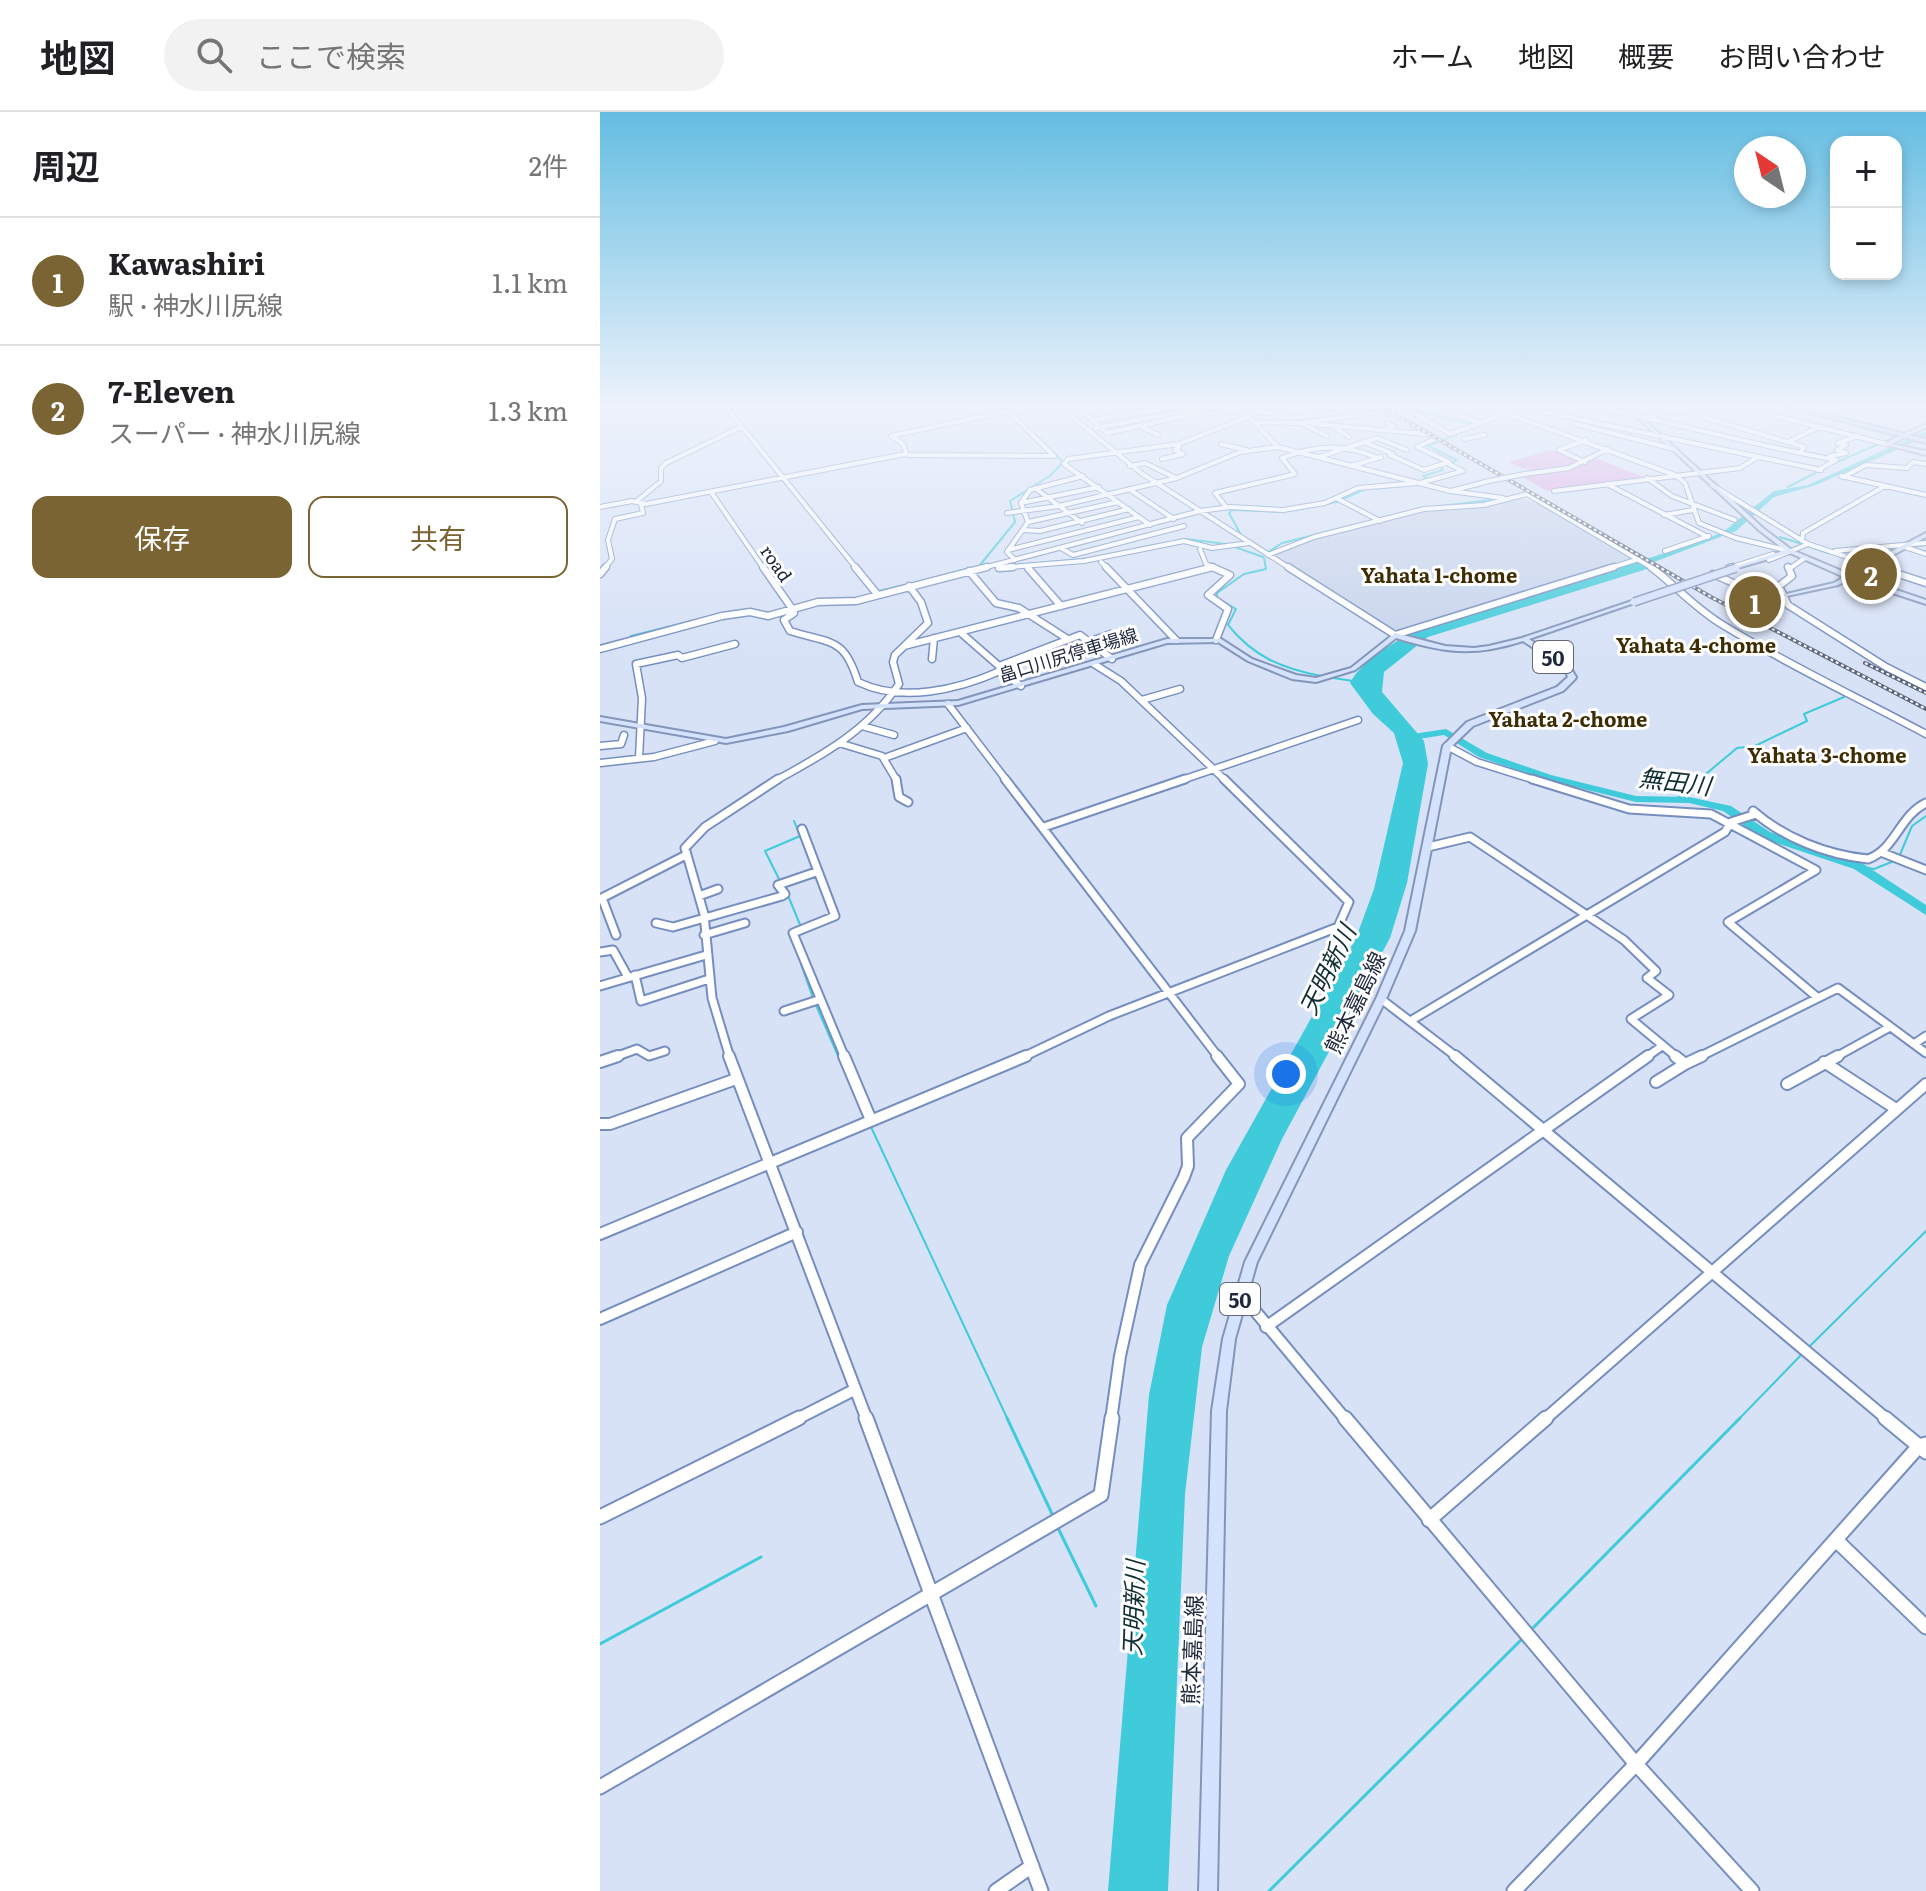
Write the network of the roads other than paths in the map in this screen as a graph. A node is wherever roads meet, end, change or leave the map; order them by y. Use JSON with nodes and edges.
{"nodes":[{"id":1,"x":653,"y":489,"type":"edge"},
{"id":2,"x":726,"y":489,"type":"edge"},
{"id":3,"x":791,"y":489,"type":"edge"},
{"id":4,"x":1034,"y":489,"type":"edge"},
{"id":5,"x":1036,"y":489,"type":"edge"},
{"id":6,"x":1073,"y":489,"type":"edge"},
{"id":7,"x":1088,"y":489,"type":"edge"},
{"id":8,"x":1102,"y":489,"type":"edge"},
{"id":9,"x":1129,"y":489,"type":"joint"},
{"id":10,"x":1165,"y":489,"type":"edge"},
{"id":11,"x":1232,"y":489,"type":"edge"},
{"id":12,"x":1356,"y":489,"type":"edge"},
{"id":13,"x":1442,"y":489,"type":"edge"},
{"id":14,"x":1458,"y":489,"type":"edge"},
{"id":15,"x":1569,"y":489,"type":"edge"},
{"id":16,"x":1616,"y":489,"type":"edge"},
{"id":17,"x":1662,"y":489,"type":"edge"},
{"id":18,"x":1686,"y":489,"type":"edge"},
{"id":19,"x":1716,"y":489,"type":"edge"},
{"id":20,"x":1719,"y":489,"type":"edge"},
{"id":21,"x":1880,"y":489,"type":"edge"},
{"id":22,"x":1899,"y":489,"type":"edge"},
{"id":23,"x":1450,"y":491,"type":"junction"},
{"id":24,"x":1554,"y":491,"type":"dead end"},
{"id":25,"x":711,"y":492,"type":"junction"},
{"id":26,"x":1108,"y":494,"type":"junction"},
{"id":27,"x":1926,"y":495,"type":"edge"},
{"id":28,"x":1672,"y":496,"type":"junction"},
{"id":29,"x":1046,"y":497,"type":"junction"},
{"id":30,"x":1503,"y":498,"type":"junction"},
{"id":31,"x":1338,"y":499,"type":"junction"},
{"id":32,"x":1690,"y":501,"type":"junction"},
{"id":33,"x":1118,"y":502,"type":"junction"},
{"id":34,"x":639,"y":503,"type":"junction"},
{"id":35,"x":1021,"y":503,"type":"junction"},
{"id":36,"x":1059,"y":506,"type":"junction"},
{"id":37,"x":600,"y":507,"type":"edge"},
{"id":38,"x":1226,"y":507,"type":"junction"},
{"id":39,"x":1129,"y":509,"type":"junction"},
{"id":40,"x":1693,"y":510,"type":"junction"},
{"id":41,"x":1023,"y":511,"type":"junction"},
{"id":42,"x":1200,"y":511,"type":"junction"},
{"id":43,"x":1678,"y":512,"type":"junction"},
{"id":44,"x":1007,"y":513,"type":"dead end"},
{"id":45,"x":1069,"y":514,"type":"junction"},
{"id":46,"x":1663,"y":515,"type":"junction"},
{"id":47,"x":1139,"y":517,"type":"junction"},
{"id":48,"x":1173,"y":519,"type":"junction"},
{"id":49,"x":1735,"y":520,"type":"dead end"},
{"id":50,"x":1380,"y":521,"type":"junction"},
{"id":51,"x":1028,"y":522,"type":"junction"},
{"id":52,"x":1080,"y":522,"type":"junction"},
{"id":53,"x":1150,"y":525,"type":"junction"},
{"id":54,"x":1090,"y":529,"type":"junction"},
{"id":55,"x":1023,"y":530,"type":"junction"},
{"id":56,"x":1716,"y":531,"type":"junction"},
{"id":57,"x":1926,"y":535,"type":"edge"},
{"id":58,"x":1101,"y":537,"type":"junction"},
{"id":59,"x":1708,"y":537,"type":"junction"},
{"id":60,"x":1805,"y":542,"type":"junction"},
{"id":61,"x":1249,"y":543,"type":"junction"},
{"id":62,"x":1926,"y":543,"type":"edge"},
{"id":63,"x":1112,"y":545,"type":"junction"},
{"id":64,"x":1906,"y":546,"type":"junction"},
{"id":65,"x":1061,"y":548,"type":"junction"},
{"id":66,"x":1200,"y":549,"type":"dead end"},
{"id":67,"x":1008,"y":550,"type":"junction"},
{"id":68,"x":1665,"y":551,"type":"dead end"},
{"id":69,"x":1790,"y":551,"type":"junction"},
{"id":70,"x":1829,"y":551,"type":"junction"},
{"id":71,"x":1926,"y":554,"type":"edge"},
{"id":72,"x":1268,"y":555,"type":"junction"},
{"id":73,"x":1805,"y":558,"type":"junction"},
{"id":74,"x":1638,"y":559,"type":"junction"},
{"id":75,"x":1015,"y":560,"type":"junction"},
{"id":76,"x":1101,"y":562,"type":"dead end"},
{"id":77,"x":1626,"y":564,"type":"junction"},
{"id":78,"x":1870,"y":565,"type":"junction"},
{"id":79,"x":991,"y":566,"type":"junction"},
{"id":80,"x":1213,"y":567,"type":"junction"},
{"id":81,"x":1028,"y":568,"type":"dead end"},
{"id":82,"x":969,"y":571,"type":"junction"},
{"id":83,"x":600,"y":574,"type":"edge"},
{"id":84,"x":1850,"y":577,"type":"junction"},
{"id":85,"x":1926,"y":583,"type":"edge"},
{"id":86,"x":909,"y":586,"type":"junction"},
{"id":87,"x":1127,"y":589,"type":"junction"},
{"id":88,"x":877,"y":594,"type":"junction"},
{"id":89,"x":1784,"y":596,"type":"junction"},
{"id":90,"x":1926,"y":602,"type":"edge"},
{"id":91,"x":1061,"y":606,"type":"junction"},
{"id":92,"x":793,"y":610,"type":"junction"},
{"id":93,"x":1028,"y":614,"type":"junction"},
{"id":94,"x":960,"y":632,"type":"junction"},
{"id":95,"x":1111,"y":634,"type":"dead end"},
{"id":96,"x":1398,"y":636,"type":"junction"},
{"id":97,"x":934,"y":638,"type":"junction"},
{"id":98,"x":1066,"y":638,"type":"junction"},
{"id":99,"x":1524,"y":639,"type":"junction"},
{"id":100,"x":1176,"y":640,"type":"junction"},
{"id":101,"x":1216,"y":640,"type":"junction"},
{"id":102,"x":1091,"y":641,"type":"junction"},
{"id":103,"x":735,"y":644,"type":"dead end"},
{"id":104,"x":903,"y":646,"type":"junction"},
{"id":105,"x":600,"y":649,"type":"edge"},
{"id":106,"x":932,"y":659,"type":"dead end"},
{"id":107,"x":1112,"y":659,"type":"junction"},
{"id":108,"x":1094,"y":664,"type":"junction"},
{"id":109,"x":1000,"y":669,"type":"junction"},
{"id":110,"x":1021,"y":686,"type":"junction"},
{"id":111,"x":1926,"y":687,"type":"edge"},
{"id":112,"x":1180,"y":689,"type":"dead end"},
{"id":113,"x":895,"y":693,"type":"junction"},
{"id":114,"x":1142,"y":700,"type":"junction"},
{"id":115,"x":948,"y":704,"type":"junction"},
{"id":116,"x":885,"y":705,"type":"junction"},
{"id":117,"x":600,"y":719,"type":"edge"},
{"id":118,"x":1358,"y":720,"type":"dead end"},
{"id":119,"x":639,"y":726,"type":"junction"},
{"id":120,"x":862,"y":726,"type":"junction"},
{"id":121,"x":967,"y":728,"type":"junction"},
{"id":122,"x":1926,"y":734,"type":"edge"},
{"id":123,"x":624,"y":735,"type":"dead end"},
{"id":124,"x":894,"y":735,"type":"dead end"},
{"id":125,"x":715,"y":741,"type":"junction"},
{"id":126,"x":839,"y":743,"type":"junction"},
{"id":127,"x":600,"y":746,"type":"edge"},
{"id":128,"x":1447,"y":746,"type":"junction"},
{"id":129,"x":887,"y":757,"type":"junction"},
{"id":130,"x":639,"y":758,"type":"junction"},
{"id":131,"x":601,"y":765,"type":"edge"},
{"id":132,"x":1214,"y":769,"type":"junction"},
{"id":133,"x":908,"y":802,"type":"dead end"},
{"id":134,"x":1926,"y":803,"type":"edge"},
{"id":135,"x":1733,"y":820,"type":"junction"},
{"id":136,"x":1044,"y":827,"type":"junction"},
{"id":137,"x":802,"y":829,"type":"dead end"},
{"id":138,"x":1428,"y":847,"type":"junction"},
{"id":139,"x":1883,"y":853,"type":"junction"},
{"id":140,"x":686,"y":855,"type":"junction"},
{"id":141,"x":1926,"y":870,"type":"edge"},
{"id":142,"x":816,"y":872,"type":"junction"},
{"id":143,"x":718,"y":889,"type":"dead end"},
{"id":144,"x":699,"y":896,"type":"junction"},
{"id":145,"x":601,"y":898,"type":"edge"},
{"id":146,"x":1586,"y":915,"type":"junction"},
{"id":147,"x":704,"y":919,"type":"junction"},
{"id":148,"x":656,"y":923,"type":"dead end"},
{"id":149,"x":745,"y":923,"type":"dead end"},
{"id":150,"x":616,"y":935,"type":"dead end"},
{"id":151,"x":704,"y":935,"type":"junction"},
{"id":152,"x":600,"y":952,"type":"edge"},
{"id":153,"x":706,"y":955,"type":"junction"},
{"id":154,"x":631,"y":976,"type":"junction"},
{"id":155,"x":709,"y":979,"type":"junction"},
{"id":156,"x":600,"y":986,"type":"edge"},
{"id":157,"x":1170,"y":992,"type":"junction"},
{"id":158,"x":1818,"y":998,"type":"junction"},
{"id":159,"x":1381,"y":999,"type":"junction"},
{"id":160,"x":818,"y":1000,"type":"junction"},
{"id":161,"x":784,"y":1011,"type":"dead end"},
{"id":162,"x":1412,"y":1020,"type":"junction"},
{"id":163,"x":1890,"y":1027,"type":"junction"},
{"id":164,"x":1926,"y":1036,"type":"edge"},
{"id":165,"x":1914,"y":1044,"type":"junction"},
{"id":166,"x":1662,"y":1046,"type":"junction"},
{"id":167,"x":665,"y":1051,"type":"dead end"},
{"id":168,"x":1926,"y":1053,"type":"edge"},
{"id":169,"x":600,"y":1062,"type":"edge"},
{"id":170,"x":1824,"y":1062,"type":"junction"},
{"id":171,"x":1685,"y":1064,"type":"junction"},
{"id":172,"x":736,"y":1079,"type":"junction"},
{"id":173,"x":1656,"y":1082,"type":"dead end"},
{"id":174,"x":1787,"y":1084,"type":"dead end"},
{"id":175,"x":1926,"y":1084,"type":"edge"},
{"id":176,"x":856,"y":1087,"type":"junction"},
{"id":177,"x":845,"y":1091,"type":"dead end"},
{"id":178,"x":1896,"y":1109,"type":"junction"},
{"id":179,"x":871,"y":1120,"type":"junction"},
{"id":180,"x":600,"y":1124,"type":"edge"},
{"id":181,"x":1545,"y":1130,"type":"junction"},
{"id":182,"x":771,"y":1162,"type":"junction"},
{"id":183,"x":797,"y":1232,"type":"junction"},
{"id":184,"x":600,"y":1234,"type":"edge"},
{"id":185,"x":1713,"y":1269,"type":"junction"},
{"id":186,"x":1241,"y":1294,"type":"junction"},
{"id":187,"x":600,"y":1319,"type":"edge"},
{"id":188,"x":1266,"y":1327,"type":"junction"},
{"id":189,"x":854,"y":1390,"type":"junction"},
{"id":190,"x":1924,"y":1447,"type":"edge"},
{"id":191,"x":600,"y":1517,"type":"edge"},
{"id":192,"x":1429,"y":1520,"type":"junction"},
{"id":193,"x":1836,"y":1540,"type":"junction"},
{"id":194,"x":932,"y":1594,"type":"junction"},
{"id":195,"x":1926,"y":1627,"type":"edge"},
{"id":196,"x":1636,"y":1764,"type":"junction"},
{"id":197,"x":600,"y":1787,"type":"edge"},
{"id":198,"x":1032,"y":1866,"type":"junction"},
{"id":199,"x":996,"y":1891,"type":"edge"},
{"id":200,"x":1041,"y":1891,"type":"edge"},
{"id":201,"x":1208,"y":1891,"type":"edge"},
{"id":202,"x":1514,"y":1891,"type":"edge"},
{"id":203,"x":1752,"y":1891,"type":"edge"}],
"edges":[{"from":1,"to":34,"type":"street"},
{"from":2,"to":25,"type":"street"},
{"from":3,"to":88,"type":"street"},
{"from":4,"to":35,"type":"street"},
{"from":5,"to":29,"type":"street"},
{"from":6,"to":29,"type":"street"},
{"from":7,"to":29,"type":"street"},
{"from":8,"to":26,"type":"street"},
{"from":9,"to":26,"type":"street"},
{"from":9,"to":48,"type":"street"},
{"from":10,"to":42,"type":"street"},
{"from":11,"to":38,"type":"street"},
{"from":12,"to":31,"type":"street"},
{"from":13,"to":23,"type":"street"},
{"from":14,"to":23,"type":"street","bridge":true},
{"from":15,"to":24,"type":"street"},
{"from":16,"to":46,"type":"street"},
{"from":17,"to":28,"type":"street"},
{"from":18,"to":32,"type":"street"},
{"from":19,"to":69,"type":"main road"},
{"from":20,"to":60,"type":"street"},
{"from":21,"to":60,"type":"street"},
{"from":22,"to":27,"type":"street"},
{"from":23,"to":30,"type":"street"},
{"from":25,"to":34,"type":"street"},
{"from":25,"to":92,"type":"street","name":"road"},
{"from":26,"to":33,"type":"street"},
{"from":26,"to":36,"type":"street"},
{"from":28,"to":32,"type":"street"},
{"from":28,"to":43,"type":"street"},
{"from":29,"to":35,"type":"street"},
{"from":29,"to":36,"type":"street"},
{"from":30,"to":50,"type":"street"},
{"from":30,"to":74,"type":"street"},
{"from":31,"to":38,"type":"street"},
{"from":31,"to":50,"type":"street"},
{"from":32,"to":40,"type":"street"},
{"from":32,"to":49,"type":"street"},
{"from":33,"to":39,"type":"street"},
{"from":33,"to":45,"type":"street"},
{"from":34,"to":37,"type":"street"},
{"from":34,"to":83,"type":"street"},
{"from":35,"to":41,"type":"street"},
{"from":36,"to":41,"type":"street"},
{"from":36,"to":45,"type":"street"},
{"from":38,"to":42,"type":"street"},
{"from":39,"to":47,"type":"street"},
{"from":39,"to":52,"type":"street"},
{"from":40,"to":43,"type":"street"},
{"from":40,"to":56,"type":"street"},
{"from":41,"to":44,"type":"street"},
{"from":41,"to":51,"type":"street"},
{"from":42,"to":48,"type":"street"},
{"from":42,"to":61,"type":"street"},
{"from":43,"to":46,"type":"street"},
{"from":45,"to":51,"type":"street"},
{"from":45,"to":52,"type":"street"},
{"from":46,"to":59,"type":"street"},
{"from":47,"to":53,"type":"street"},
{"from":47,"to":54,"type":"street"},
{"from":48,"to":53,"type":"street"},
{"from":48,"to":63,"type":"street"},
{"from":50,"to":72,"type":"street"},
{"from":51,"to":55,"type":"street"},
{"from":52,"to":54,"type":"street"},
{"from":52,"to":55,"type":"street"},
{"from":53,"to":58,"type":"street"},
{"from":54,"to":58,"type":"street"},
{"from":54,"to":67,"type":"street"},
{"from":55,"to":67,"type":"street"},
{"from":56,"to":59,"type":"street"},
{"from":56,"to":69,"type":"street"},
{"from":57,"to":64,"type":"main road"},
{"from":58,"to":63,"type":"street"},
{"from":58,"to":65,"type":"street"},
{"from":59,"to":68,"type":"street"},
{"from":60,"to":69,"type":"street"},
{"from":60,"to":70,"type":"street"},
{"from":61,"to":72,"type":"street"},
{"from":61,"to":79,"type":"street"},
{"from":62,"to":64,"type":"street"},
{"from":63,"to":65,"type":"street"},
{"from":64,"to":70,"type":"street"},
{"from":64,"to":71,"type":"street"},
{"from":64,"to":78,"type":"main road"},
{"from":65,"to":75,"type":"street"},
{"from":66,"to":80,"type":"street"},
{"from":67,"to":75,"type":"street"},
{"from":69,"to":73,"type":"main road"},
{"from":69,"to":89,"type":"street"},
{"from":69,"to":99,"type":"main road","number":"50","bridge":true},
{"from":70,"to":78,"type":"street"},
{"from":72,"to":96,"type":"street"},
{"from":73,"to":84,"type":"main road"},
{"from":73,"to":89,"type":"street"},
{"from":74,"to":77,"type":"street"},
{"from":74,"to":77,"type":"street"},
{"from":74,"to":122,"type":"street"},
{"from":75,"to":79,"type":"street"},
{"from":76,"to":87,"type":"street"},
{"from":77,"to":96,"type":"street"},
{"from":78,"to":84,"type":"main road"},
{"from":78,"to":85,"type":"street"},
{"from":79,"to":82,"type":"street"},
{"from":80,"to":87,"type":"street"},
{"from":80,"to":101,"type":"street"},
{"from":81,"to":91,"type":"street"},
{"from":82,"to":86,"type":"street"},
{"from":82,"to":93,"type":"street"},
{"from":84,"to":89,"type":"main road"},
{"from":84,"to":90,"type":"main road"},
{"from":86,"to":88,"type":"street"},
{"from":86,"to":104,"type":"street"},
{"from":87,"to":91,"type":"street"},
{"from":87,"to":100,"type":"street"},
{"from":88,"to":92,"type":"street"},
{"from":89,"to":111,"type":"street"},
{"from":91,"to":93,"type":"street"},
{"from":92,"to":105,"type":"street"},
{"from":92,"to":113,"type":"street","name":"road"},
{"from":93,"to":94,"type":"street"},
{"from":93,"to":98,"type":"street"},
{"from":94,"to":97,"type":"street"},
{"from":94,"to":109,"type":"street"},
{"from":95,"to":102,"type":"street"},
{"from":96,"to":99,"type":"main road"},
{"from":96,"to":101,"type":"main road"},
{"from":97,"to":104,"type":"street"},
{"from":97,"to":106,"type":"street"},
{"from":98,"to":102,"type":"street"},
{"from":98,"to":109,"type":"street"},
{"from":99,"to":128,"type":"main road","number":"50"},
{"from":100,"to":101,"type":"main road","name":"畠口川尻停車場線"},
{"from":100,"to":107,"type":"main road","name":"畠口川尻停車場線"},
{"from":102,"to":107,"type":"street"},
{"from":103,"to":119,"type":"street"},
{"from":104,"to":113,"type":"street"},
{"from":107,"to":108,"type":"main road","name":"畠口川尻停車場線"},
{"from":108,"to":110,"type":"main road","name":"畠口川尻停車場線"},
{"from":108,"to":114,"type":"street"},
{"from":109,"to":110,"type":"street"},
{"from":109,"to":113,"type":"street"},
{"from":110,"to":115,"type":"main road","name":"畠口川尻停車場線"},
{"from":112,"to":114,"type":"street"},
{"from":113,"to":116,"type":"street"},
{"from":114,"to":132,"type":"street"},
{"from":115,"to":116,"type":"main road","name":"畠口川尻停車場線"},
{"from":115,"to":121,"type":"street"},
{"from":116,"to":120,"type":"street"},
{"from":116,"to":125,"type":"main road","name":"畠口川尻停車場線"},
{"from":117,"to":119,"type":"main road","name":"畠口川尻停車場線"},
{"from":118,"to":132,"type":"street"},
{"from":119,"to":125,"type":"main road","name":"畠口川尻停車場線"},
{"from":119,"to":130,"type":"street"},
{"from":120,"to":124,"type":"street"},
{"from":120,"to":126,"type":"street"},
{"from":121,"to":129,"type":"street"},
{"from":121,"to":136,"type":"street"},
{"from":123,"to":127,"type":"street"},
{"from":125,"to":130,"type":"street"},
{"from":126,"to":129,"type":"street"},
{"from":126,"to":140,"type":"street"},
{"from":128,"to":135,"type":"street"},
{"from":128,"to":138,"type":"main road","name":"熊本嘉島線","number":"50"},
{"from":129,"to":133,"type":"street"},
{"from":130,"to":131,"type":"street"},
{"from":132,"to":136,"type":"street"},
{"from":132,"to":157,"type":"street"},
{"from":134,"to":139,"type":"street"},
{"from":135,"to":139,"type":"street"},
{"from":135,"to":146,"type":"street"},
{"from":135,"to":158,"type":"street"},
{"from":136,"to":157,"type":"street"},
{"from":137,"to":142,"type":"street"},
{"from":138,"to":146,"type":"street"},
{"from":138,"to":159,"type":"main road","name":"熊本嘉島線","number":"50"},
{"from":139,"to":141,"type":"street"},
{"from":140,"to":144,"type":"street"},
{"from":140,"to":145,"type":"street"},
{"from":142,"to":147,"type":"street"},
{"from":142,"to":160,"type":"street"},
{"from":143,"to":144,"type":"street"},
{"from":144,"to":147,"type":"street"},
{"from":145,"to":150,"type":"street"},
{"from":146,"to":162,"type":"street"},
{"from":146,"to":166,"type":"street"},
{"from":147,"to":148,"type":"street"},
{"from":147,"to":151,"type":"street"},
{"from":149,"to":151,"type":"street"},
{"from":151,"to":153,"type":"street"},
{"from":152,"to":154,"type":"street"},
{"from":153,"to":154,"type":"street"},
{"from":153,"to":155,"type":"street"},
{"from":154,"to":155,"type":"street"},
{"from":154,"to":156,"type":"street"},
{"from":155,"to":172,"type":"street"},
{"from":157,"to":179,"type":"street"},
{"from":157,"to":194,"type":"street"},
{"from":158,"to":163,"type":"street"},
{"from":158,"to":171,"type":"street"},
{"from":159,"to":162,"type":"street"},
{"from":159,"to":186,"type":"main road","name":"熊本嘉島線","number":"50"},
{"from":160,"to":161,"type":"street"},
{"from":160,"to":176,"type":"street"},
{"from":162,"to":181,"type":"street"},
{"from":163,"to":165,"type":"street"},
{"from":163,"to":170,"type":"street"},
{"from":164,"to":165,"type":"street"},
{"from":165,"to":168,"type":"street"},
{"from":166,"to":171,"type":"street"},
{"from":166,"to":181,"type":"street"},
{"from":167,"to":169,"type":"street"},
{"from":170,"to":174,"type":"street"},
{"from":170,"to":178,"type":"street"},
{"from":171,"to":173,"type":"street"},
{"from":172,"to":180,"type":"street"},
{"from":172,"to":182,"type":"street"},
{"from":175,"to":178,"type":"street"},
{"from":176,"to":177,"type":"street"},
{"from":176,"to":179,"type":"street"},
{"from":178,"to":185,"type":"street"},
{"from":179,"to":182,"type":"street"},
{"from":181,"to":185,"type":"street"},
{"from":181,"to":188,"type":"street"},
{"from":182,"to":183,"type":"street"},
{"from":182,"to":184,"type":"street"},
{"from":183,"to":187,"type":"street"},
{"from":183,"to":189,"type":"street"},
{"from":185,"to":190,"type":"street"},
{"from":185,"to":192,"type":"street"},
{"from":186,"to":188,"type":"street"},
{"from":186,"to":201,"type":"main road","name":"熊本嘉島線","number":"50"},
{"from":188,"to":192,"type":"street"},
{"from":189,"to":191,"type":"street"},
{"from":189,"to":194,"type":"street"},
{"from":190,"to":193,"type":"street"},
{"from":192,"to":196,"type":"street"},
{"from":193,"to":195,"type":"street"},
{"from":193,"to":196,"type":"street"},
{"from":194,"to":197,"type":"street"},
{"from":194,"to":198,"type":"street"},
{"from":196,"to":202,"type":"street"},
{"from":196,"to":203,"type":"street"},
{"from":198,"to":199,"type":"street"},
{"from":198,"to":200,"type":"street"}]}
